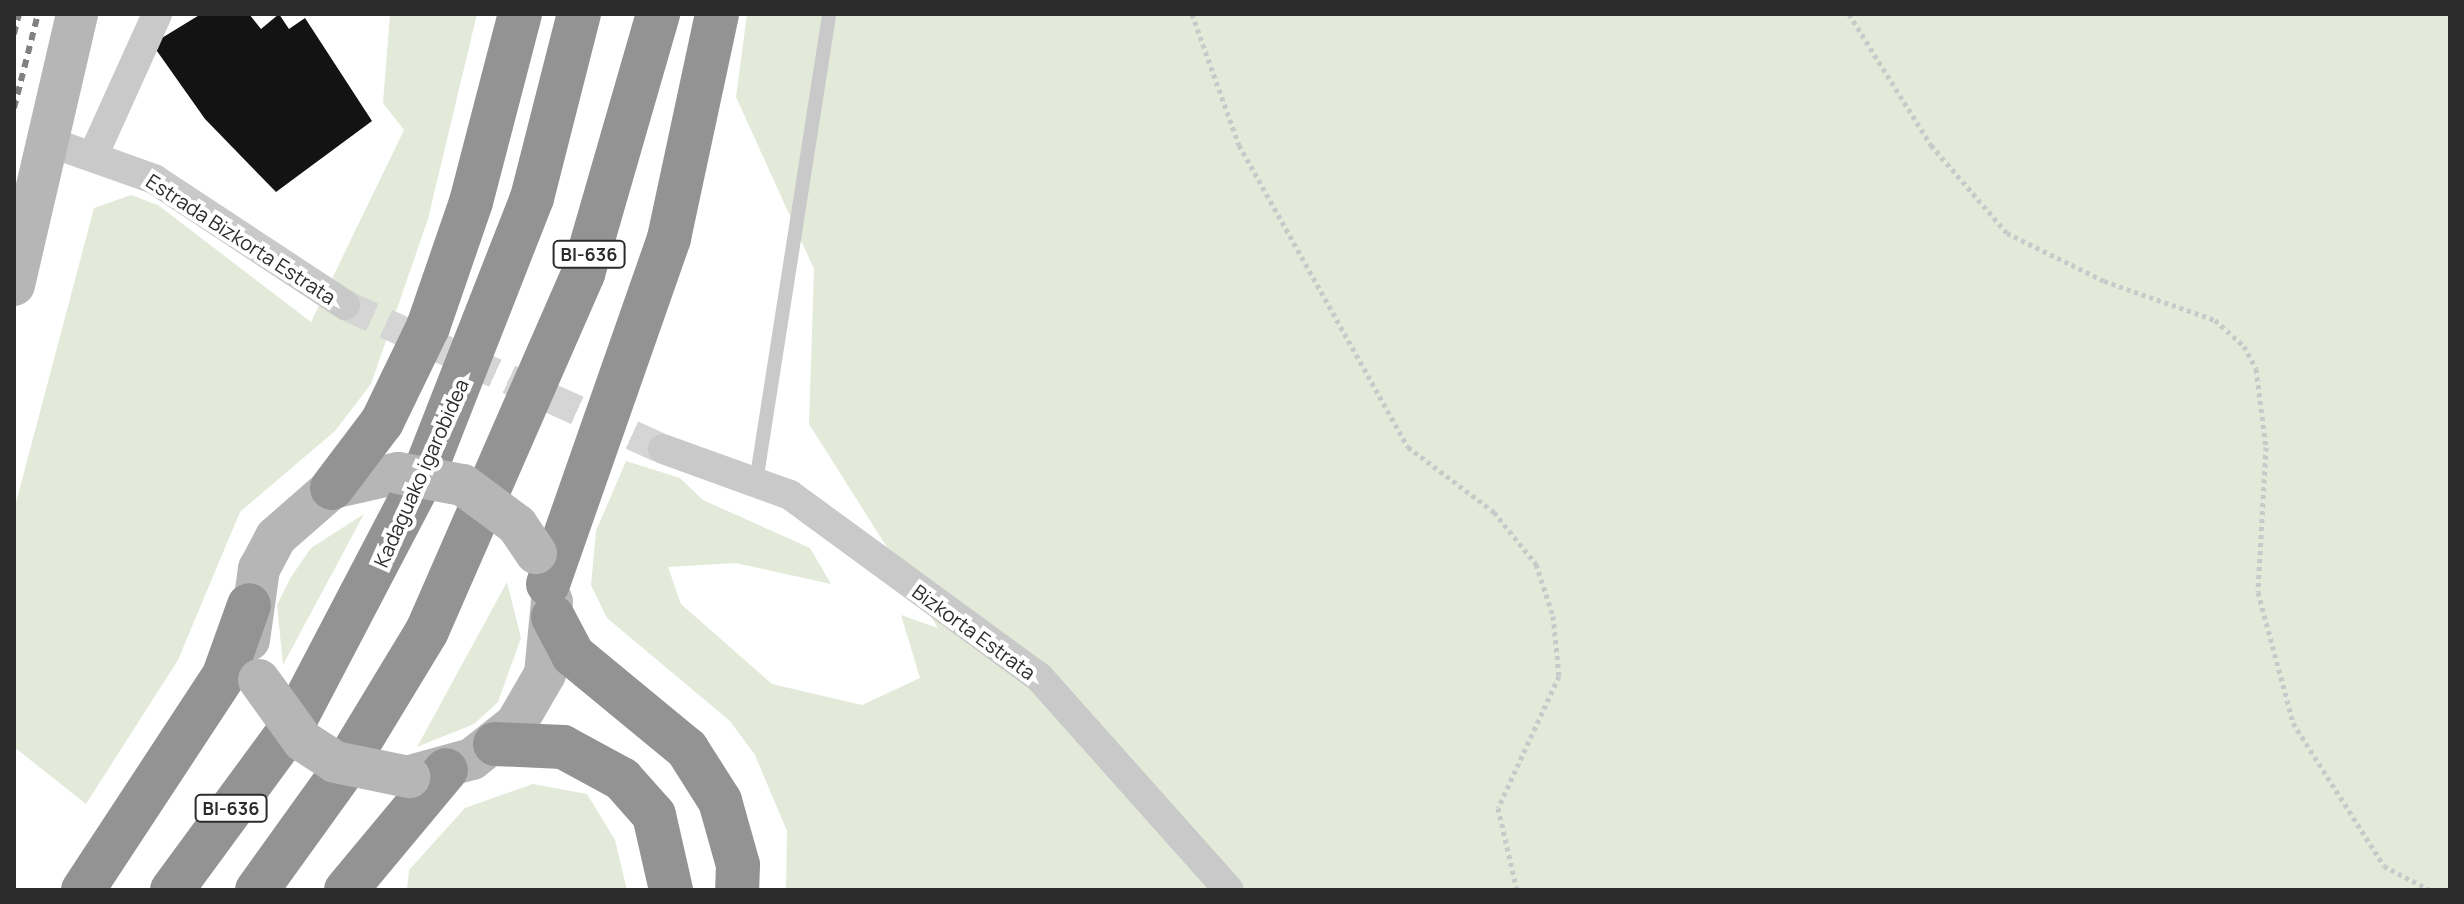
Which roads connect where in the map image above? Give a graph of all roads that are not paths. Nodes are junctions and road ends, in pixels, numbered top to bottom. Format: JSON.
{"nodes":[{"id":1,"x":77,"y":14,"type":"edge"},
{"id":2,"x":157,"y":14,"type":"edge"},
{"id":3,"x":520,"y":14,"type":"edge"},
{"id":4,"x":579,"y":14,"type":"edge"},
{"id":5,"x":658,"y":14,"type":"edge"},
{"id":6,"x":717,"y":14,"type":"edge"},
{"id":7,"x":829,"y":14,"type":"edge"},
{"id":8,"x":51,"y":122,"type":"junction"},
{"id":9,"x":93,"y":156,"type":"junction"},
{"id":10,"x":14,"y":285,"type":"edge"},
{"id":11,"x":345,"y":305,"type":"tunnel mouth"},
{"id":12,"x":663,"y":449,"type":"tunnel mouth"},
{"id":13,"x":756,"y":482,"type":"junction"},
{"id":14,"x":332,"y":488,"type":"junction"},
{"id":15,"x":546,"y":585,"type":"junction"},
{"id":16,"x":249,"y":605,"type":"junction"},
{"id":17,"x":495,"y":744,"type":"junction"},
{"id":18,"x":427,"y":773,"type":"junction"},
{"id":19,"x":130,"y":814,"type":"junction"},
{"id":20,"x":51,"y":890,"type":"edge"},
{"id":21,"x":83,"y":890,"type":"edge"},
{"id":22,"x":172,"y":890,"type":"edge"},
{"id":23,"x":257,"y":890,"type":"edge"},
{"id":24,"x":346,"y":890,"type":"edge"},
{"id":25,"x":671,"y":890,"type":"edge"},
{"id":26,"x":737,"y":890,"type":"edge"},
{"id":27,"x":1229,"y":890,"type":"edge"}],
"edges":[{"from":1,"to":8,"type":"street"},
{"from":2,"to":9,"type":"street"},
{"from":3,"to":14,"type":"highway"},
{"from":4,"to":22,"type":"highway","name":"Kadaguako igarobidea","number":"BI-636"},
{"from":5,"to":23,"type":"highway","number":"BI-636"},
{"from":6,"to":15,"type":"highway"},
{"from":7,"to":13,"type":"lane"},
{"from":8,"to":9,"type":"street","name":"Estrada Bizkorta Estrata"},
{"from":8,"to":10,"type":"street"},
{"from":9,"to":11,"type":"street","name":"Estrada Bizkorta Estrata"},
{"from":12,"to":13,"type":"street","name":"Bizkorta Estrata"},
{"from":13,"to":27,"type":"street","name":"Bizkorta Estrata"},
{"from":14,"to":15,"type":"street","bridge":true},
{"from":14,"to":16,"type":"street"},
{"from":15,"to":17,"type":"street"},
{"from":15,"to":26,"type":"highway"},
{"from":16,"to":18,"type":"street","bridge":true},
{"from":16,"to":19,"type":"highway"},
{"from":17,"to":18,"type":"street"},
{"from":17,"to":25,"type":"highway"},
{"from":18,"to":24,"type":"highway"},
{"from":19,"to":20,"type":"highway"},
{"from":19,"to":21,"type":"highway"}]}
